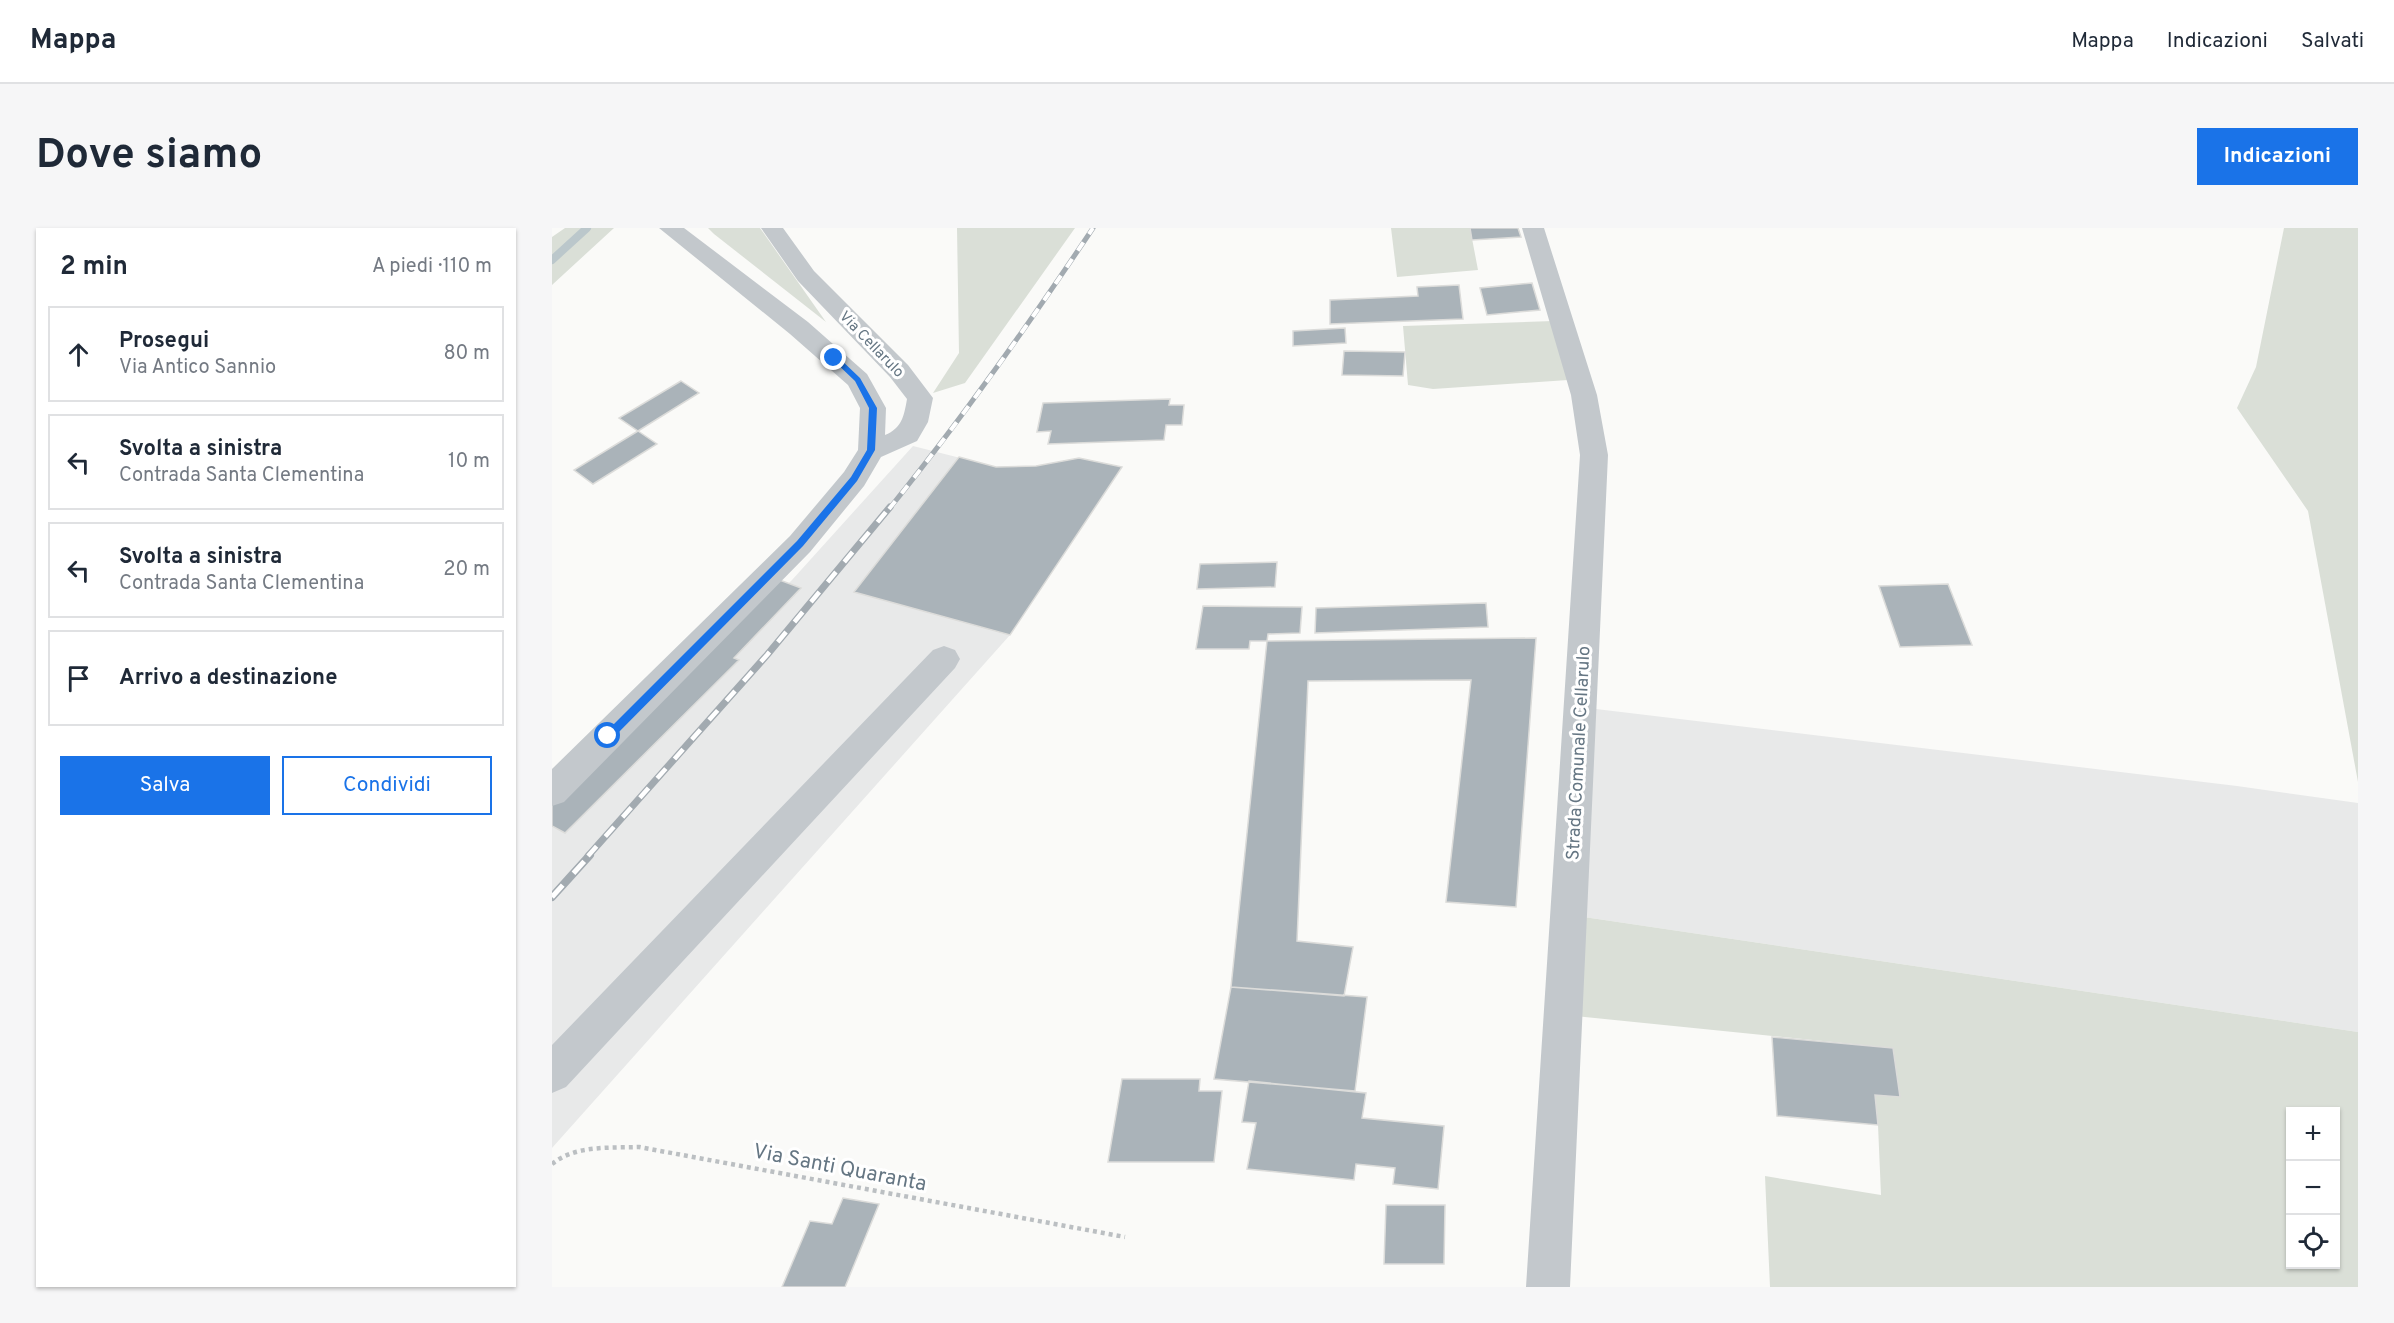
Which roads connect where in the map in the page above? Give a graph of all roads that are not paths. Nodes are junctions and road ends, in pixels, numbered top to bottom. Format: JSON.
{"nodes":[{"id":1,"x":670,"y":228,"type":"edge"},
{"id":2,"x":772,"y":228,"type":"edge"},
{"id":3,"x":1533,"y":228,"type":"edge"},
{"id":4,"x":871,"y":450,"type":"junction"},
{"id":5,"x":944,"y":659,"type":"dead end"},
{"id":6,"x":552,"y":790,"type":"edge"},
{"id":7,"x":552,"y":1073,"type":"edge"},
{"id":8,"x":1548,"y":1287,"type":"edge"}],
"edges":[{"from":1,"to":4,"type":"street"},
{"from":2,"to":4,"type":"street","name":"Via Cellarulo"},
{"from":3,"to":8,"type":"street","name":"Strada Comunale Cellarulo"},
{"from":4,"to":6,"type":"street"},
{"from":5,"to":7,"type":"street"}]}
